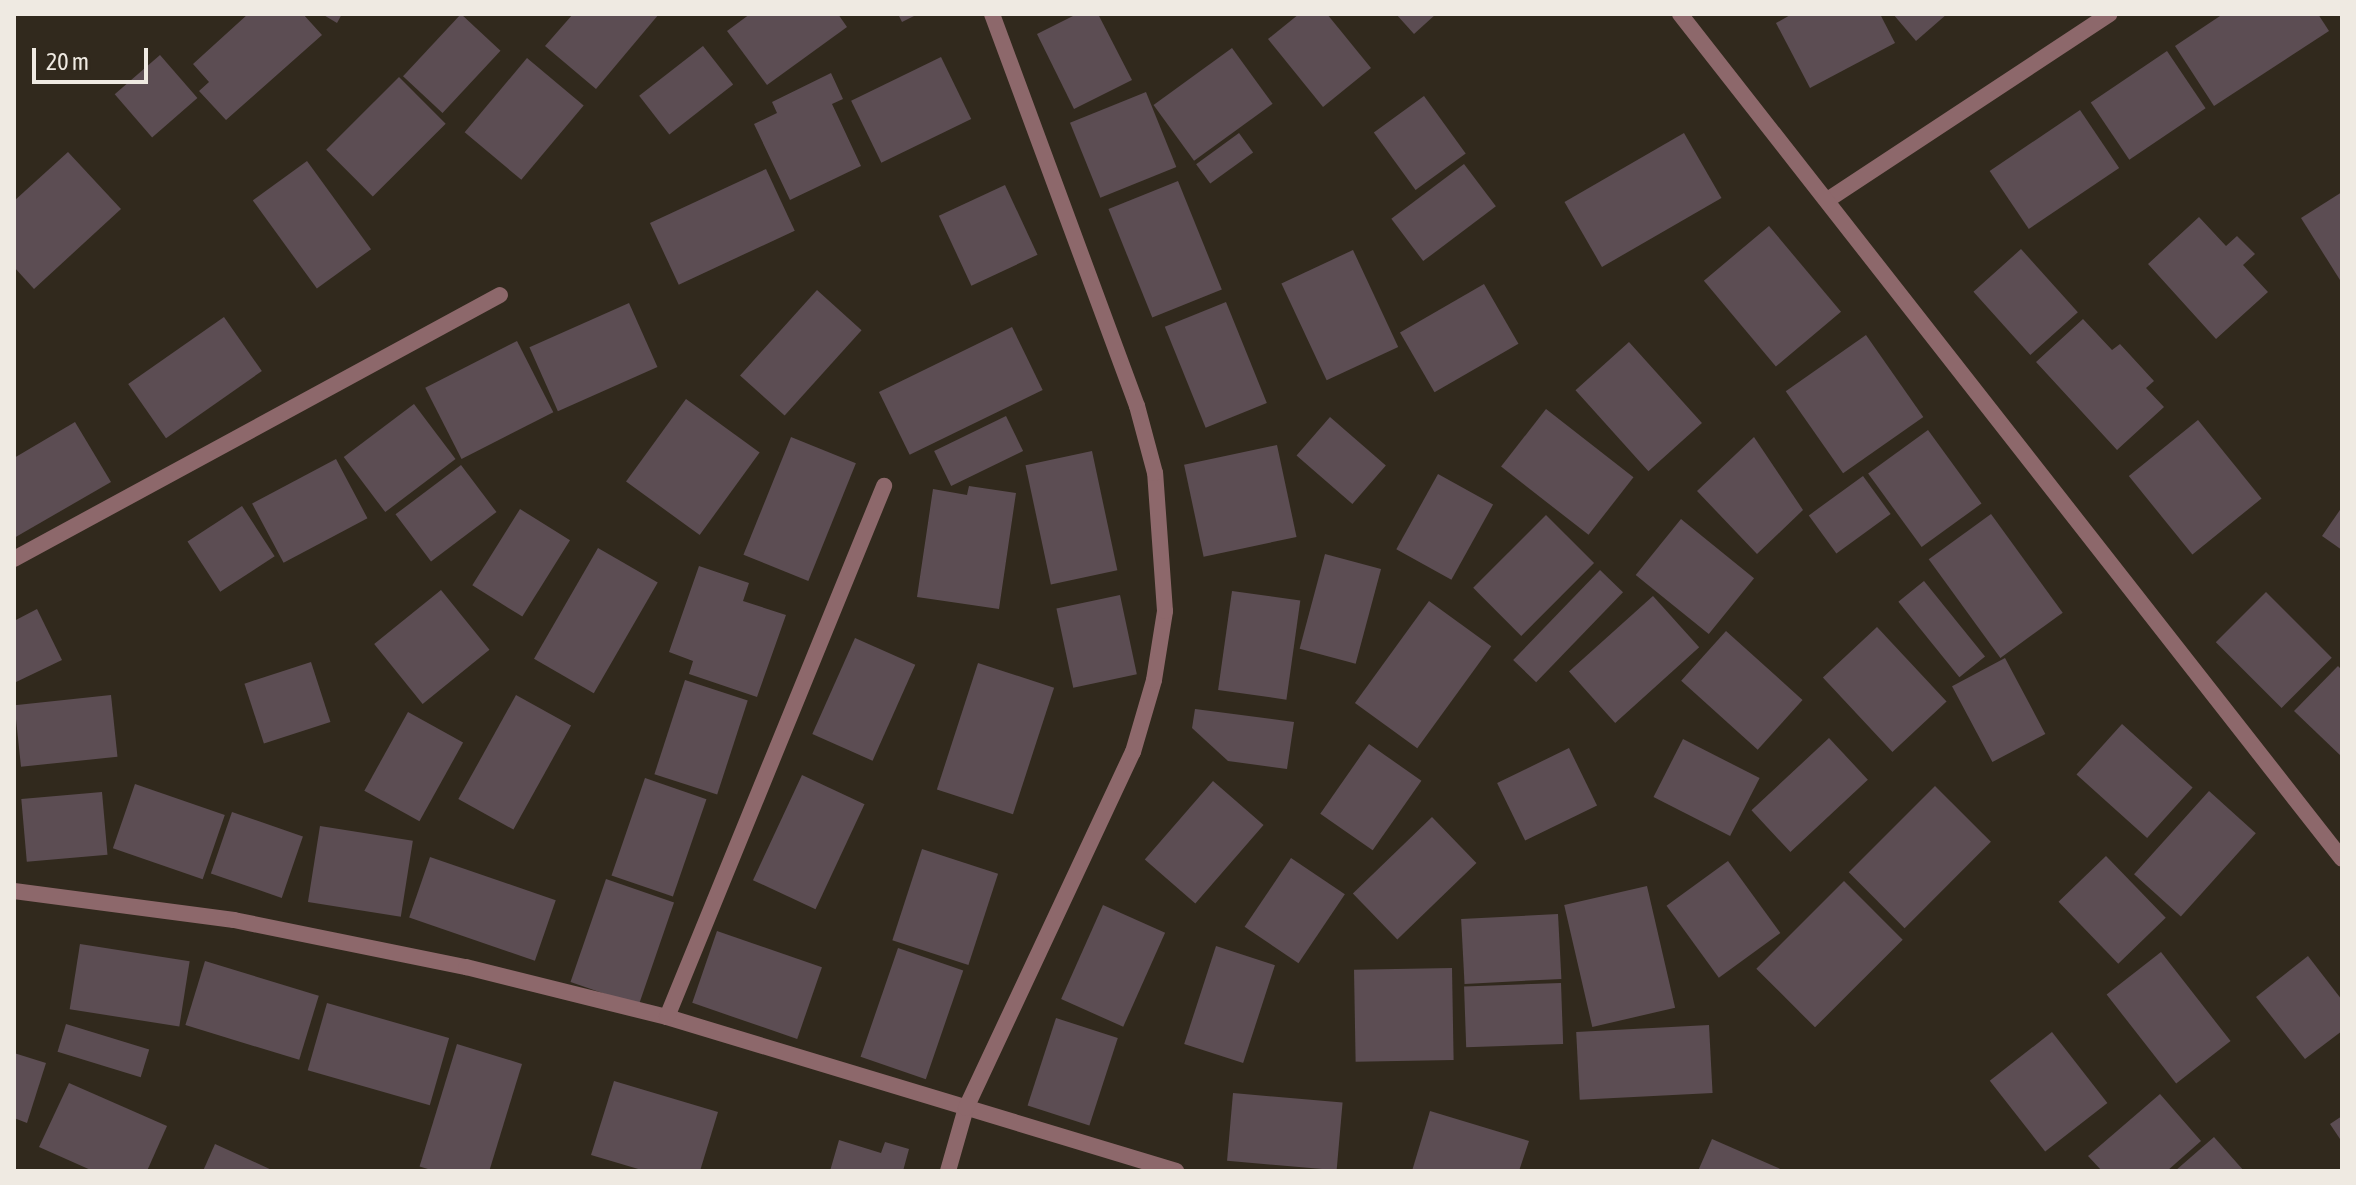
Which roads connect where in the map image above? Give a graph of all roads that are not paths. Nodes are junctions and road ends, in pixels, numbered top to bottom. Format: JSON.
{"nodes":[{"id":1,"x":992,"y":14,"type":"edge"},
{"id":2,"x":1680,"y":14,"type":"edge"},
{"id":3,"x":2110,"y":14,"type":"edge"},
{"id":4,"x":1829,"y":199,"type":"junction"},
{"id":5,"x":500,"y":295,"type":"dead end"},
{"id":6,"x":884,"y":486,"type":"dead end"},
{"id":7,"x":14,"y":559,"type":"edge"},
{"id":8,"x":2342,"y":859,"type":"edge"},
{"id":9,"x":14,"y":891,"type":"edge"},
{"id":10,"x":667,"y":1017,"type":"junction"},
{"id":11,"x":966,"y":1108,"type":"junction"},
{"id":12,"x":948,"y":1171,"type":"edge"},
{"id":13,"x":1176,"y":1171,"type":"edge"}],
"edges":[{"from":1,"to":11,"type":"street"},
{"from":2,"to":4,"type":"street"},
{"from":3,"to":4,"type":"street"},
{"from":4,"to":8,"type":"street"},
{"from":5,"to":7,"type":"street"},
{"from":6,"to":10,"type":"street"},
{"from":9,"to":10,"type":"street"},
{"from":10,"to":11,"type":"street"},
{"from":11,"to":12,"type":"street"},
{"from":11,"to":13,"type":"street"}]}
